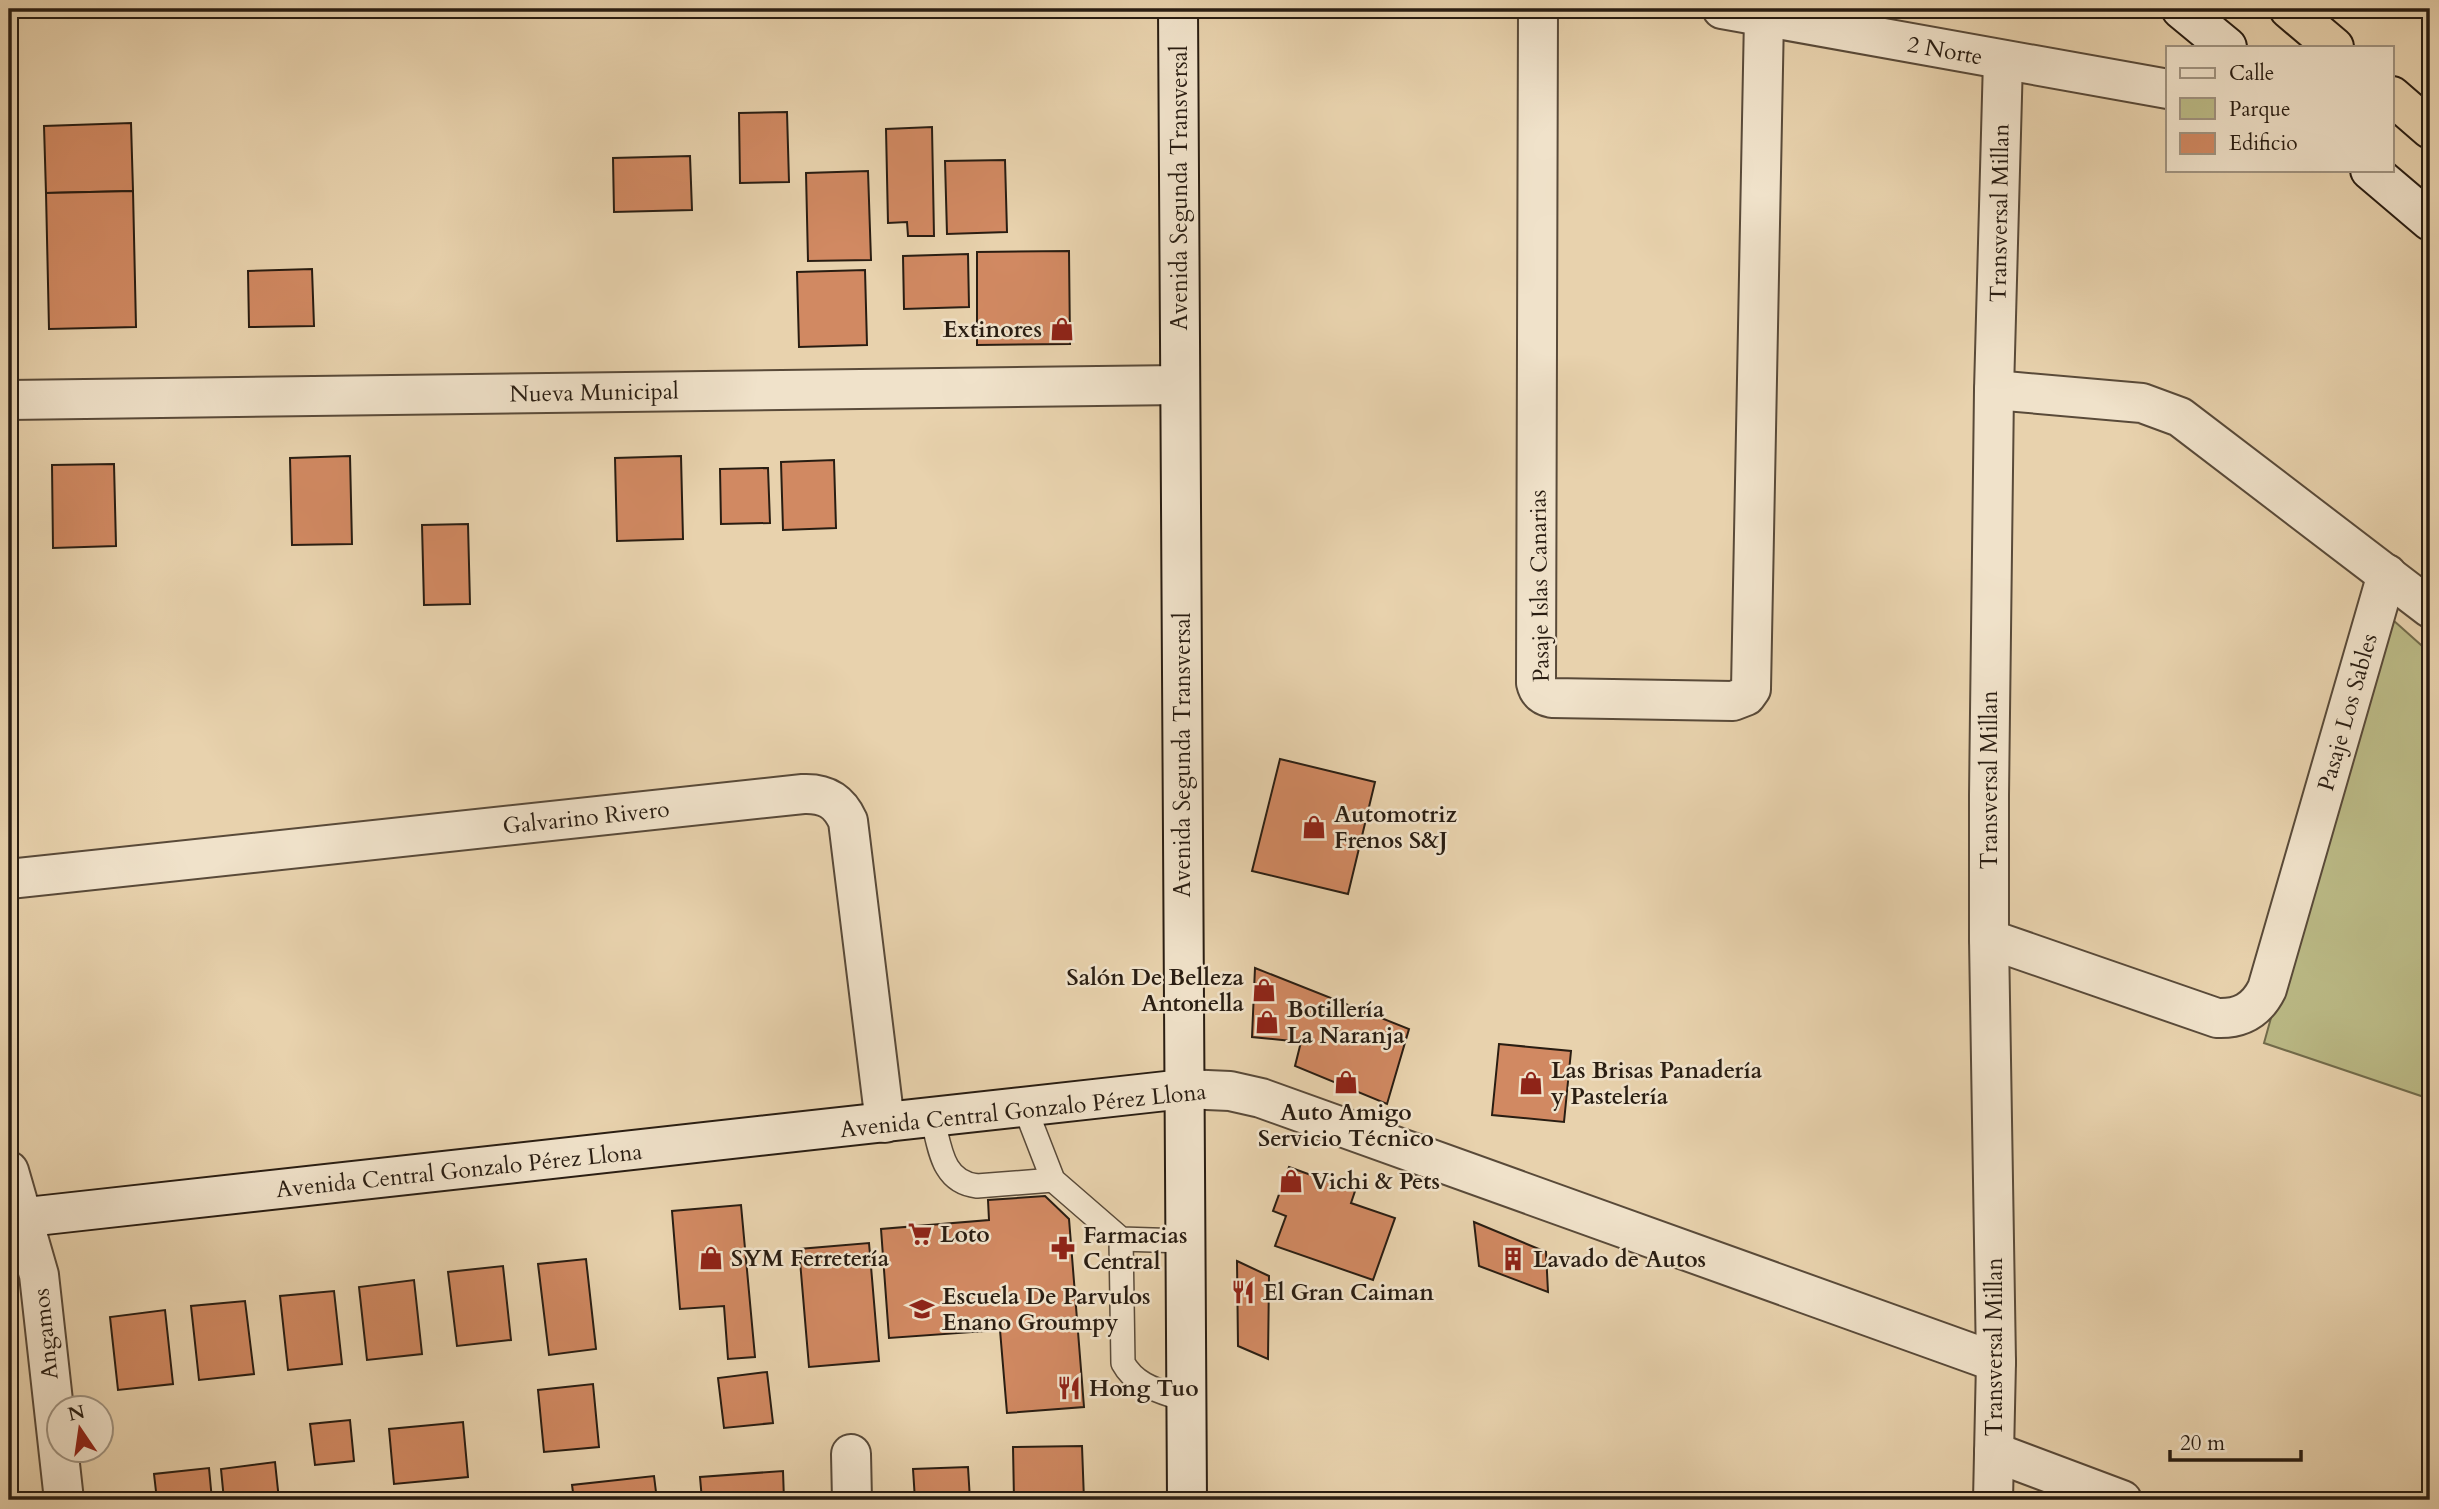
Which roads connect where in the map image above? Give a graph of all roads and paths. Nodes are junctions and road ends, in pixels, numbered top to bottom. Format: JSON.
{"nodes":[{"id":1,"x":1178,"y":9,"type":"edge"},
{"id":2,"x":1538,"y":9,"type":"edge"},
{"id":3,"x":1722,"y":9,"type":"edge"},
{"id":4,"x":2181,"y":9,"type":"edge"},
{"id":5,"x":2289,"y":9,"type":"edge"},
{"id":6,"x":1764,"y":17,"type":"junction"},
{"id":7,"x":2226,"y":46,"type":"edge"},
{"id":8,"x":2333,"y":46,"type":"edge"},
{"id":9,"x":2003,"y":60,"type":"junction"},
{"id":10,"x":2166,"y":89,"type":"edge"},
{"id":11,"x":2394,"y":98,"type":"edge"},
{"id":12,"x":2430,"y":129,"type":"edge"},
{"id":13,"x":2372,"y":172,"type":"edge"},
{"id":14,"x":2430,"y":221,"type":"edge"},
{"id":15,"x":1180,"y":385,"type":"junction"},
{"id":16,"x":1994,"y":390,"type":"junction"},
{"id":17,"x":9,"y":400,"type":"edge"},
{"id":18,"x":2387,"y":574,"type":"junction"},
{"id":19,"x":2430,"y":608,"type":"edge"},
{"id":20,"x":9,"y":879,"type":"edge"},
{"id":21,"x":1989,"y":939,"type":"junction"},
{"id":22,"x":1184,"y":1089,"type":"junction"},
{"id":23,"x":1025,"y":1108,"type":"junction"},
{"id":24,"x":932,"y":1117,"type":"junction"},
{"id":25,"x":885,"y":1123,"type":"junction"},
{"id":26,"x":9,"y":1171,"type":"edge"},
{"id":27,"x":1054,"y":1180,"type":"junction"},
{"id":28,"x":15,"y":1218,"type":"edge"},
{"id":29,"x":1121,"y":1239,"type":"junction"},
{"id":30,"x":1184,"y":1241,"type":"junction"},
{"id":31,"x":1996,"y":1362,"type":"junction"},
{"id":32,"x":1185,"y":1400,"type":"junction"},
{"id":33,"x":1994,"y":1452,"type":"junction"},
{"id":34,"x":851,"y":1454,"type":"dead end"},
{"id":35,"x":64,"y":1500,"type":"edge"},
{"id":36,"x":852,"y":1500,"type":"edge"},
{"id":37,"x":1187,"y":1500,"type":"edge"},
{"id":38,"x":1993,"y":1500,"type":"edge"},
{"id":39,"x":2122,"y":1500,"type":"edge"}],
"edges":[{"from":1,"to":15,"type":"street","name":"Avenida Segunda Transversal"},
{"from":2,"to":6,"type":"street","name":"Pasaje Islas Canarias"},
{"from":3,"to":6,"type":"street","name":"2 Norte"},
{"from":4,"to":7,"type":"street"},
{"from":5,"to":8,"type":"highway"},
{"from":6,"to":9,"type":"street","name":"2 Norte"},
{"from":9,"to":10,"type":"street","name":"2 Norte"},
{"from":9,"to":16,"type":"street","name":"Transversal Millan"},
{"from":11,"to":12,"type":"highway"},
{"from":13,"to":14,"type":"street"},
{"from":15,"to":17,"type":"street","name":"Nueva Municipal"},
{"from":15,"to":22,"type":"street","name":"Avenida Segunda Transversal"},
{"from":16,"to":18,"type":"street"},
{"from":16,"to":21,"type":"street","name":"Transversal Millan"},
{"from":18,"to":19,"type":"street"},
{"from":18,"to":21,"type":"street","name":"Pasaje Los Sables"},
{"from":20,"to":25,"type":"street","name":"Galvarino Rivero"},
{"from":21,"to":31,"type":"street","name":"Transversal Millan"},
{"from":22,"to":23,"type":"street","name":"Avenida Central Gonzalo Pérez Llona"},
{"from":22,"to":30,"type":"street","name":"Avenida Segunda Transversal"},
{"from":22,"to":31,"type":"street","name":"Avenida Central Gonzalo Pérez Llona"},
{"from":23,"to":24,"type":"street","name":"Avenida Central Gonzalo Pérez Llona"},
{"from":23,"to":27,"type":"lane"},
{"from":24,"to":25,"type":"street","name":"Avenida Central Gonzalo Pérez Llona"},
{"from":24,"to":27,"type":"lane"},
{"from":25,"to":28,"type":"street","name":"Avenida Central Gonzalo Pérez Llona"},
{"from":26,"to":28,"type":"street","name":"Angamos"},
{"from":27,"to":29,"type":"lane"},
{"from":28,"to":35,"type":"street","name":"Angamos"},
{"from":29,"to":30,"type":"lane"},
{"from":29,"to":32,"type":"lane"},
{"from":30,"to":32,"type":"street","name":"Avenida Segunda Transversal"},
{"from":31,"to":33,"type":"street","name":"Transversal Millan"},
{"from":32,"to":37,"type":"street","name":"Avenida Segunda Transversal"},
{"from":33,"to":38,"type":"street","name":"Transversal Millan"},
{"from":33,"to":39,"type":"street"},
{"from":34,"to":36,"type":"street"}]}
